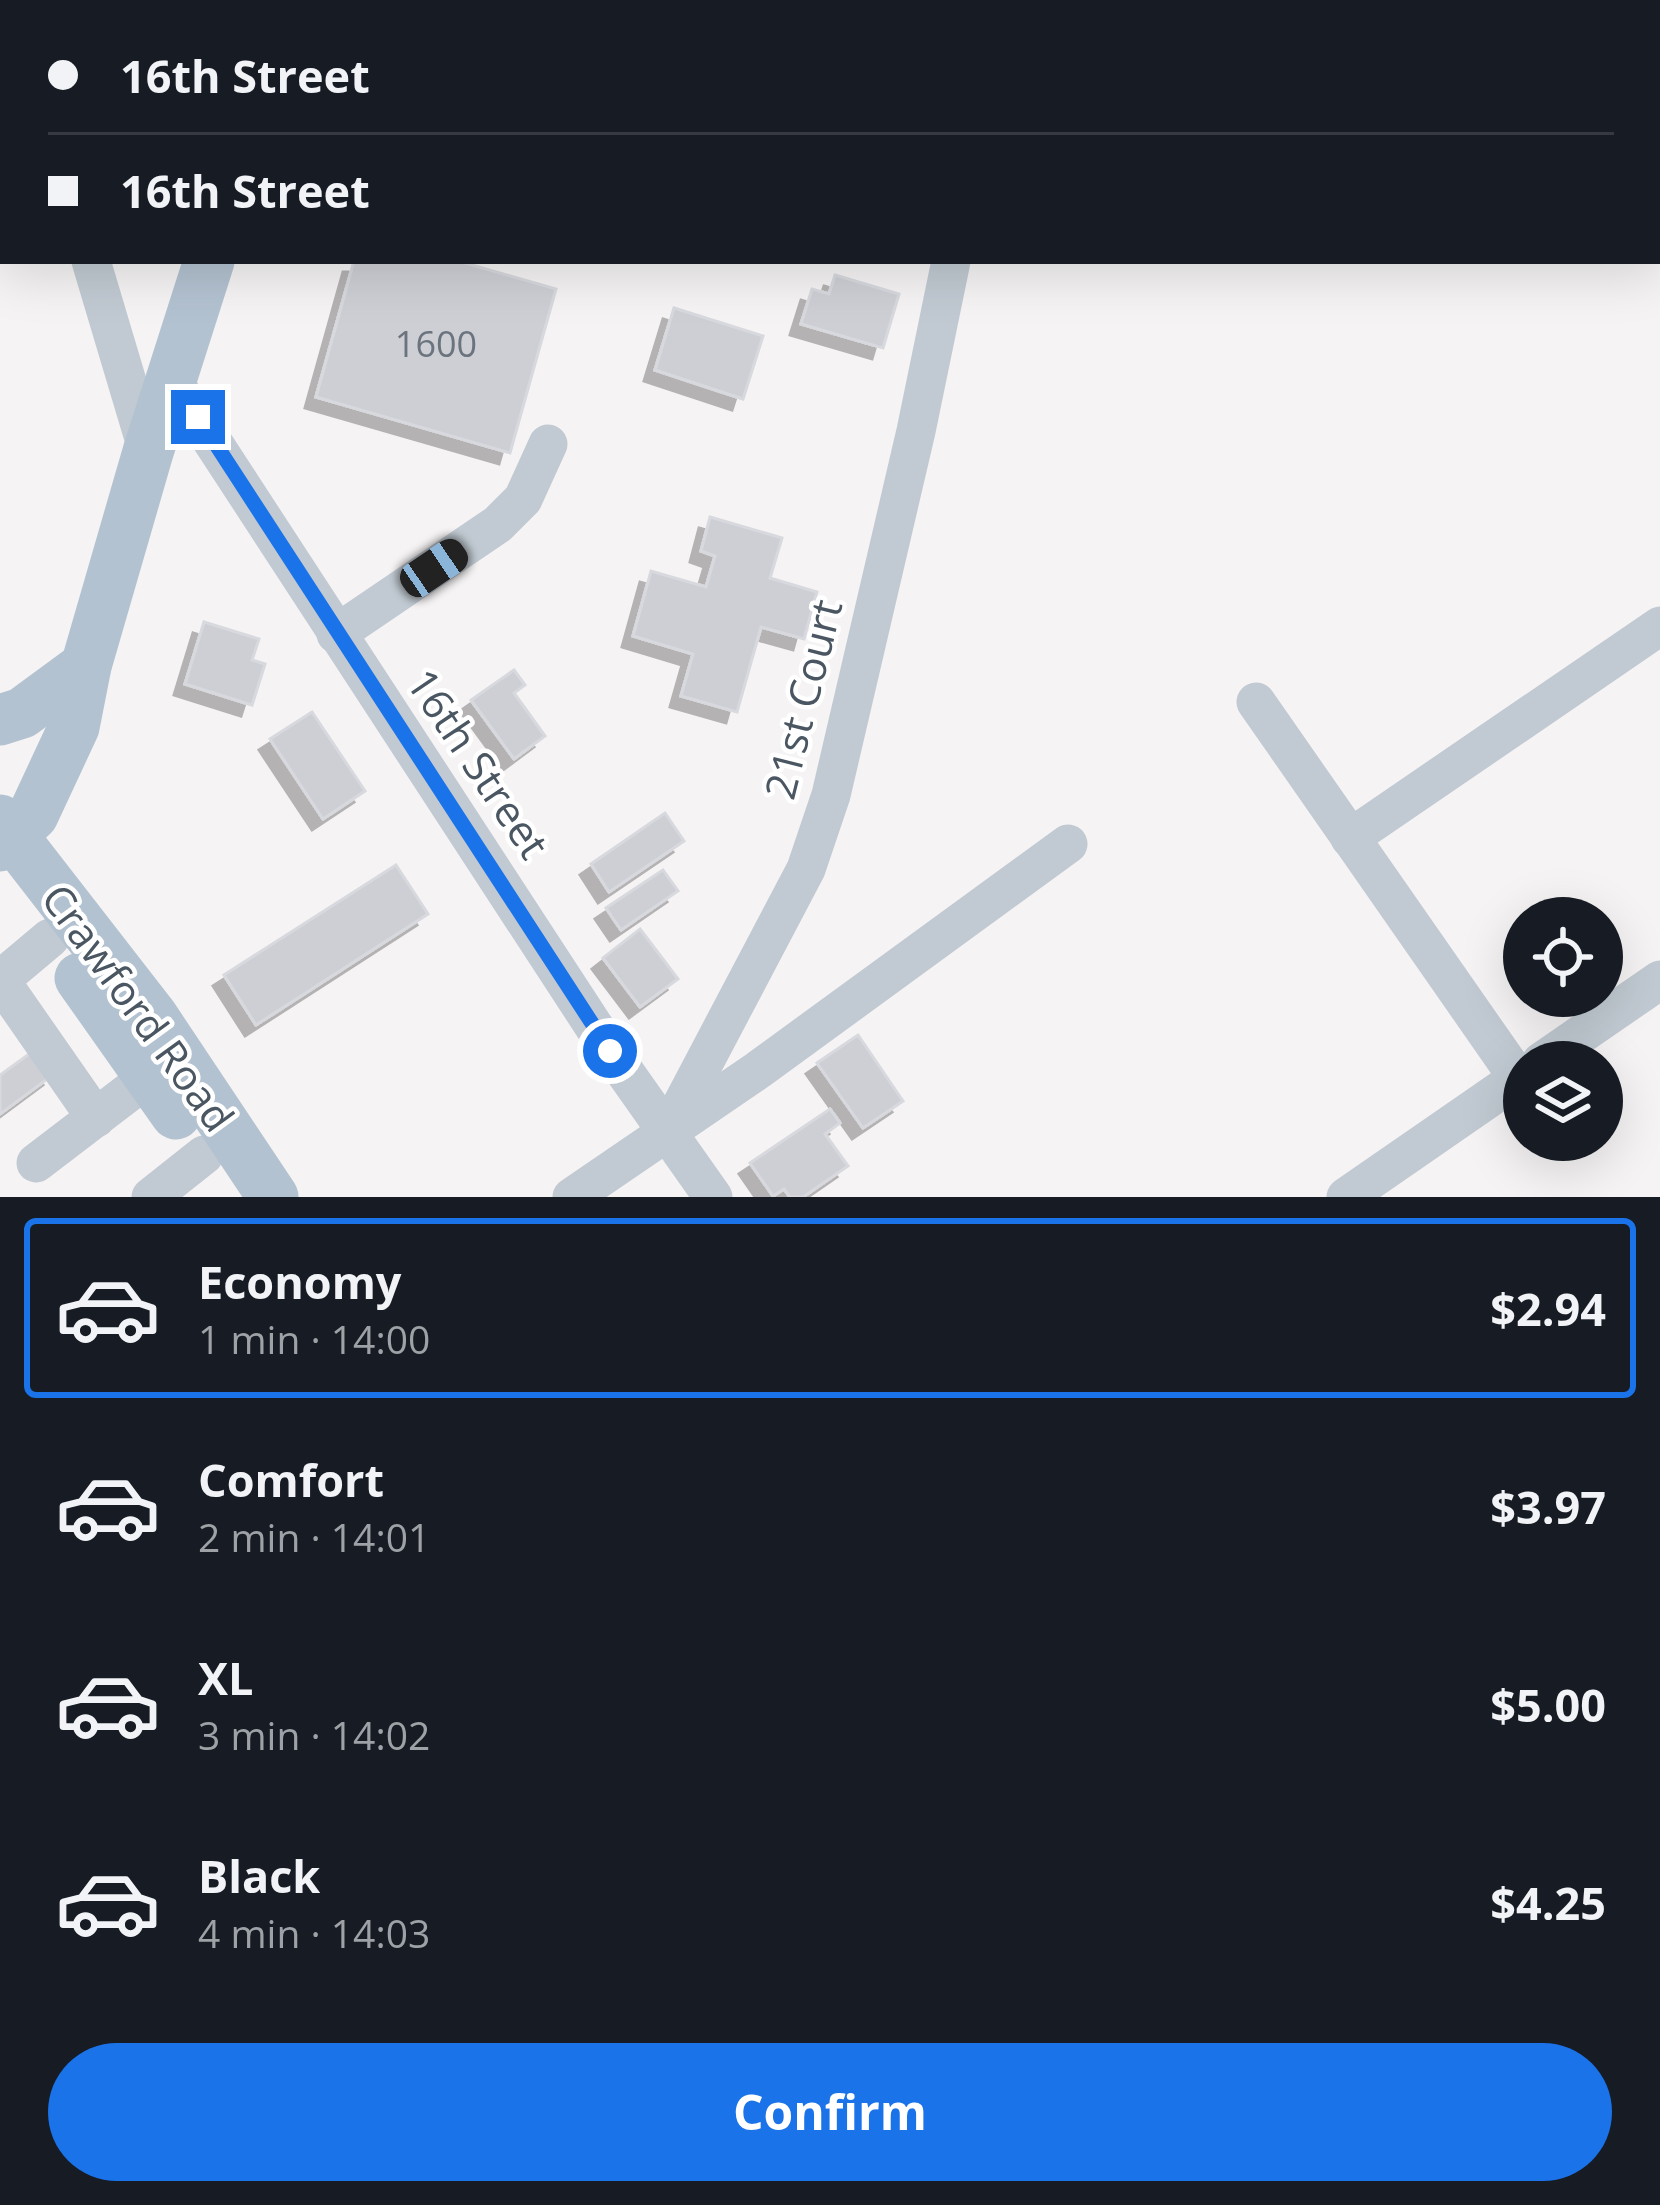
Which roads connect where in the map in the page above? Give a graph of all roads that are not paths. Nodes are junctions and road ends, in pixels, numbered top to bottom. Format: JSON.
{"nodes":[{"id":1,"x":92,"y":264,"type":"edge"},
{"id":2,"x":207,"y":264,"type":"edge"},
{"id":3,"x":950,"y":264,"type":"edge"},
{"id":4,"x":171,"y":378,"type":"junction"},
{"id":5,"x":548,"y":444,"type":"dead end"},
{"id":6,"x":148,"y":452,"type":"junction"},
{"id":7,"x":1660,"y":626,"type":"edge"},
{"id":8,"x":336,"y":634,"type":"junction"},
{"id":9,"x":86,"y":666,"type":"junction"},
{"id":10,"x":1256,"y":702,"type":"dead end"},
{"id":11,"x":0,"y":720,"type":"edge"},
{"id":12,"x":62,"y":755,"type":"junction"},
{"id":13,"x":3,"y":838,"type":"edge"},
{"id":14,"x":1350,"y":838,"type":"junction"},
{"id":15,"x":1068,"y":844,"type":"dead end"},
{"id":16,"x":62,"y":924,"type":"junction"},
{"id":17,"x":1660,"y":980,"type":"edge"},
{"id":18,"x":1505,"y":1041,"type":"edge"},
{"id":19,"x":1572,"y":1041,"type":"edge"},
{"id":20,"x":150,"y":1076,"type":"junction"},
{"id":21,"x":1503,"y":1088,"type":"edge"},
{"id":22,"x":96,"y":1118,"type":"junction"},
{"id":23,"x":667,"y":1132,"type":"junction"},
{"id":24,"x":204,"y":1155,"type":"junction"},
{"id":25,"x":36,"y":1163,"type":"dead end"},
{"id":26,"x":151,"y":1197,"type":"edge"},
{"id":27,"x":232,"y":1197,"type":"edge"},
{"id":28,"x":273,"y":1197,"type":"edge"},
{"id":29,"x":572,"y":1197,"type":"edge"},
{"id":30,"x":713,"y":1197,"type":"edge"},
{"id":31,"x":1346,"y":1197,"type":"edge"}],
"edges":[{"from":1,"to":6,"type":"street"},
{"from":2,"to":4,"type":"main road"},
{"from":3,"to":23,"type":"street","name":"21st Court"},
{"from":4,"to":6,"type":"main road"},
{"from":4,"to":8,"type":"street","name":"16th Street"},
{"from":5,"to":8,"type":"street"},
{"from":6,"to":9,"type":"main road"},
{"from":7,"to":14,"type":"street"},
{"from":8,"to":23,"type":"street","name":"16th Street"},
{"from":9,"to":11,"type":"main road"},
{"from":9,"to":12,"type":"main road"},
{"from":9,"to":13,"type":"main road"},
{"from":10,"to":14,"type":"street"},
{"from":12,"to":13,"type":"main road"},
{"from":12,"to":16,"type":"main road"},
{"from":13,"to":16,"type":"main road","name":"Crawford Road"},
{"from":14,"to":18,"type":"street"},
{"from":15,"to":23,"type":"street"},
{"from":16,"to":20,"type":"main road","name":"Crawford Road"},
{"from":16,"to":22,"type":"street"},
{"from":16,"to":28,"type":"main road","name":"Crawford Road"},
{"from":17,"to":19,"type":"street"},
{"from":20,"to":22,"type":"street"},
{"from":20,"to":24,"type":"main road","name":"Crawford Road"},
{"from":21,"to":31,"type":"street"},
{"from":22,"to":25,"type":"street"},
{"from":23,"to":29,"type":"street"},
{"from":23,"to":30,"type":"street","name":"16th Street"},
{"from":24,"to":26,"type":"street"},
{"from":24,"to":27,"type":"main road","name":"Crawford Road"}]}
